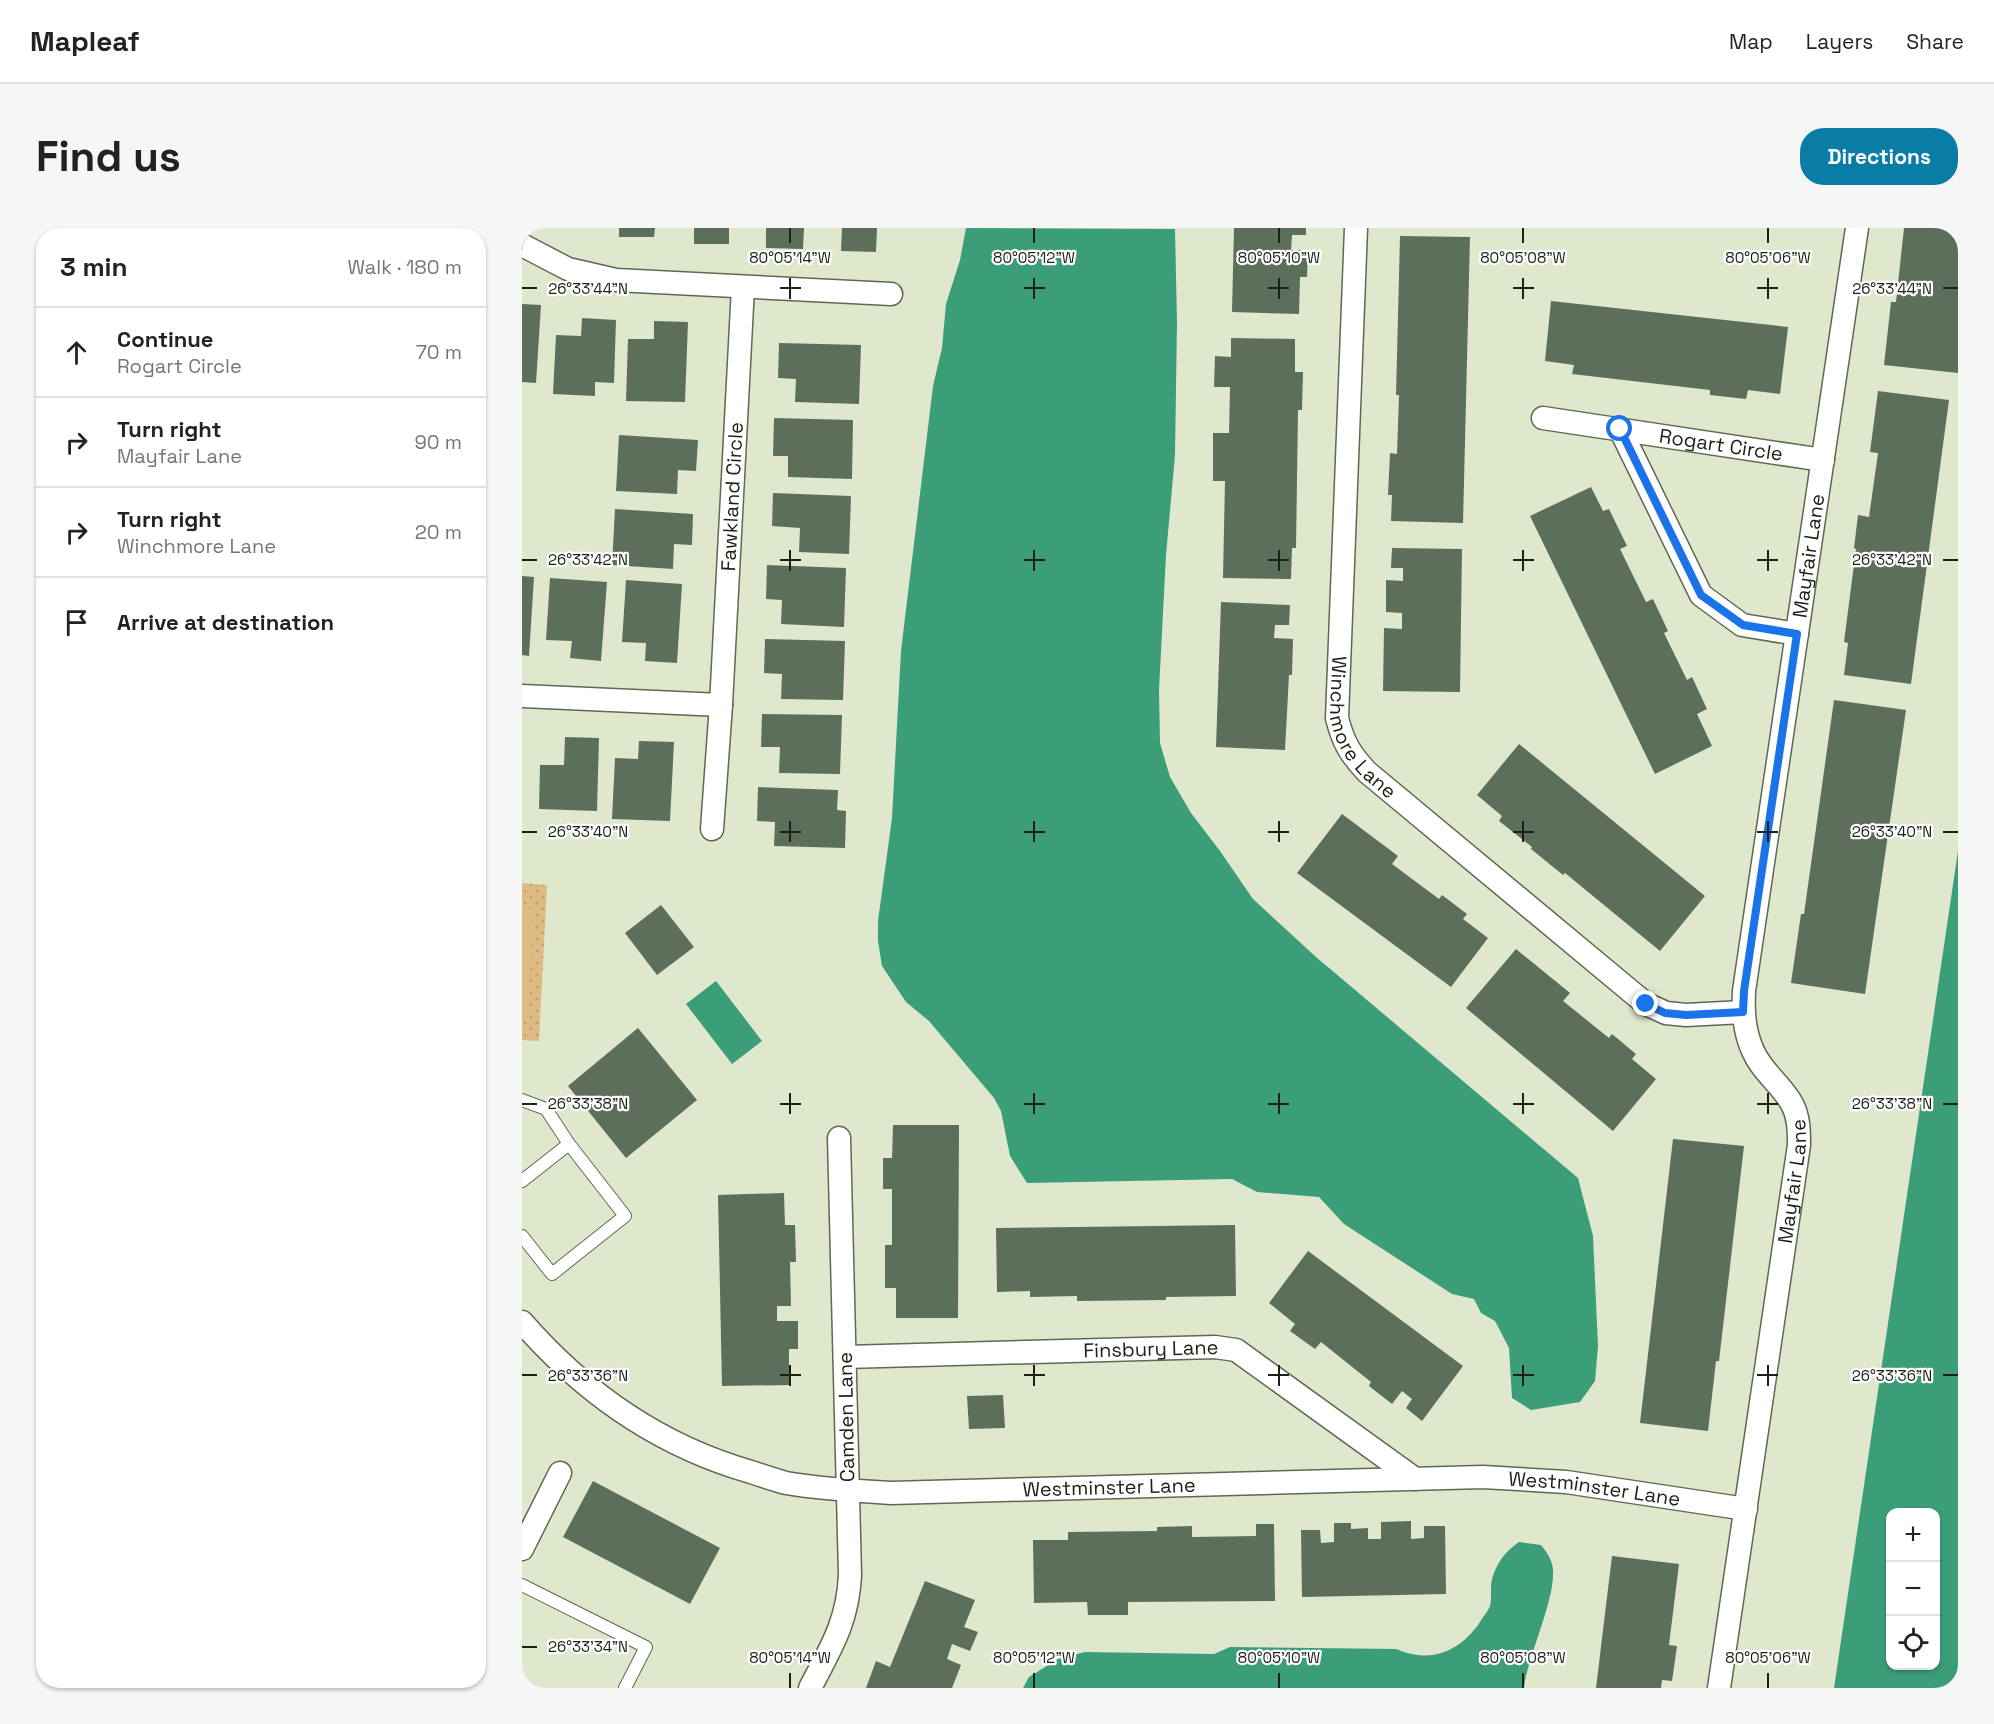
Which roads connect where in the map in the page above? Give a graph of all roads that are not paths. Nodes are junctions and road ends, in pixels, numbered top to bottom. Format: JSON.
{"nodes":[{"id":1,"x":1356,"y":228,"type":"edge"},
{"id":2,"x":1857,"y":228,"type":"edge"},
{"id":3,"x":522,"y":246,"type":"edge"},
{"id":4,"x":743,"y":287,"type":"junction"},
{"id":5,"x":891,"y":294,"type":"dead end"},
{"id":6,"x":1543,"y":418,"type":"dead end"},
{"id":7,"x":1620,"y":429,"type":"junction"},
{"id":8,"x":1823,"y":460,"type":"junction"},
{"id":9,"x":1797,"y":634,"type":"junction"},
{"id":10,"x":522,"y":696,"type":"edge"},
{"id":11,"x":721,"y":705,"type":"junction"},
{"id":12,"x":712,"y":829,"type":"dead end"},
{"id":13,"x":1743,"y":1012,"type":"junction"},
{"id":14,"x":522,"y":1100,"type":"edge"},
{"id":15,"x":839,"y":1138,"type":"dead end"},
{"id":16,"x":569,"y":1144,"type":"junction"},
{"id":17,"x":522,"y":1181,"type":"edge"},
{"id":18,"x":522,"y":1236,"type":"edge"},
{"id":19,"x":522,"y":1322,"type":"edge"},
{"id":20,"x":845,"y":1357,"type":"junction"},
{"id":21,"x":560,"y":1473,"type":"dead end"},
{"id":22,"x":1415,"y":1479,"type":"junction"},
{"id":23,"x":848,"y":1491,"type":"junction"},
{"id":24,"x":1746,"y":1509,"type":"junction"},
{"id":25,"x":522,"y":1549,"type":"edge"},
{"id":26,"x":522,"y":1585,"type":"edge"},
{"id":27,"x":625,"y":1688,"type":"edge"},
{"id":28,"x":810,"y":1688,"type":"edge"},
{"id":29,"x":1719,"y":1688,"type":"edge"}],
"edges":[{"from":1,"to":13,"type":"street","name":"Winchmore Lane"},
{"from":2,"to":8,"type":"street","name":"Mayfair Lane"},
{"from":3,"to":4,"type":"street"},
{"from":4,"to":5,"type":"street"},
{"from":4,"to":11,"type":"street","name":"Fawkland Circle"},
{"from":6,"to":7,"type":"street","name":"Rogart Circle"},
{"from":7,"to":8,"type":"street","name":"Rogart Circle"},
{"from":7,"to":9,"type":"street","name":"Rogart Circle"},
{"from":8,"to":9,"type":"street","name":"Mayfair Lane"},
{"from":9,"to":13,"type":"street","name":"Mayfair Lane"},
{"from":10,"to":11,"type":"street"},
{"from":11,"to":12,"type":"street","name":"Fawkland Circle"},
{"from":13,"to":24,"type":"street","name":"Mayfair Lane"},
{"from":14,"to":16,"type":"lane"},
{"from":15,"to":20,"type":"street","name":"Camden Lane"},
{"from":16,"to":17,"type":"lane"},
{"from":16,"to":18,"type":"lane"},
{"from":19,"to":23,"type":"street","name":"Westminster Lane"},
{"from":20,"to":22,"type":"street","name":"Finsbury Lane"},
{"from":20,"to":23,"type":"street","name":"Camden Lane"},
{"from":21,"to":25,"type":"street"},
{"from":22,"to":23,"type":"street","name":"Westminster Lane"},
{"from":22,"to":24,"type":"street","name":"Westminster Lane"},
{"from":23,"to":28,"type":"street","name":"Camden Lane"},
{"from":24,"to":29,"type":"street","name":"Mayfair Lane"},
{"from":26,"to":27,"type":"lane"}]}
